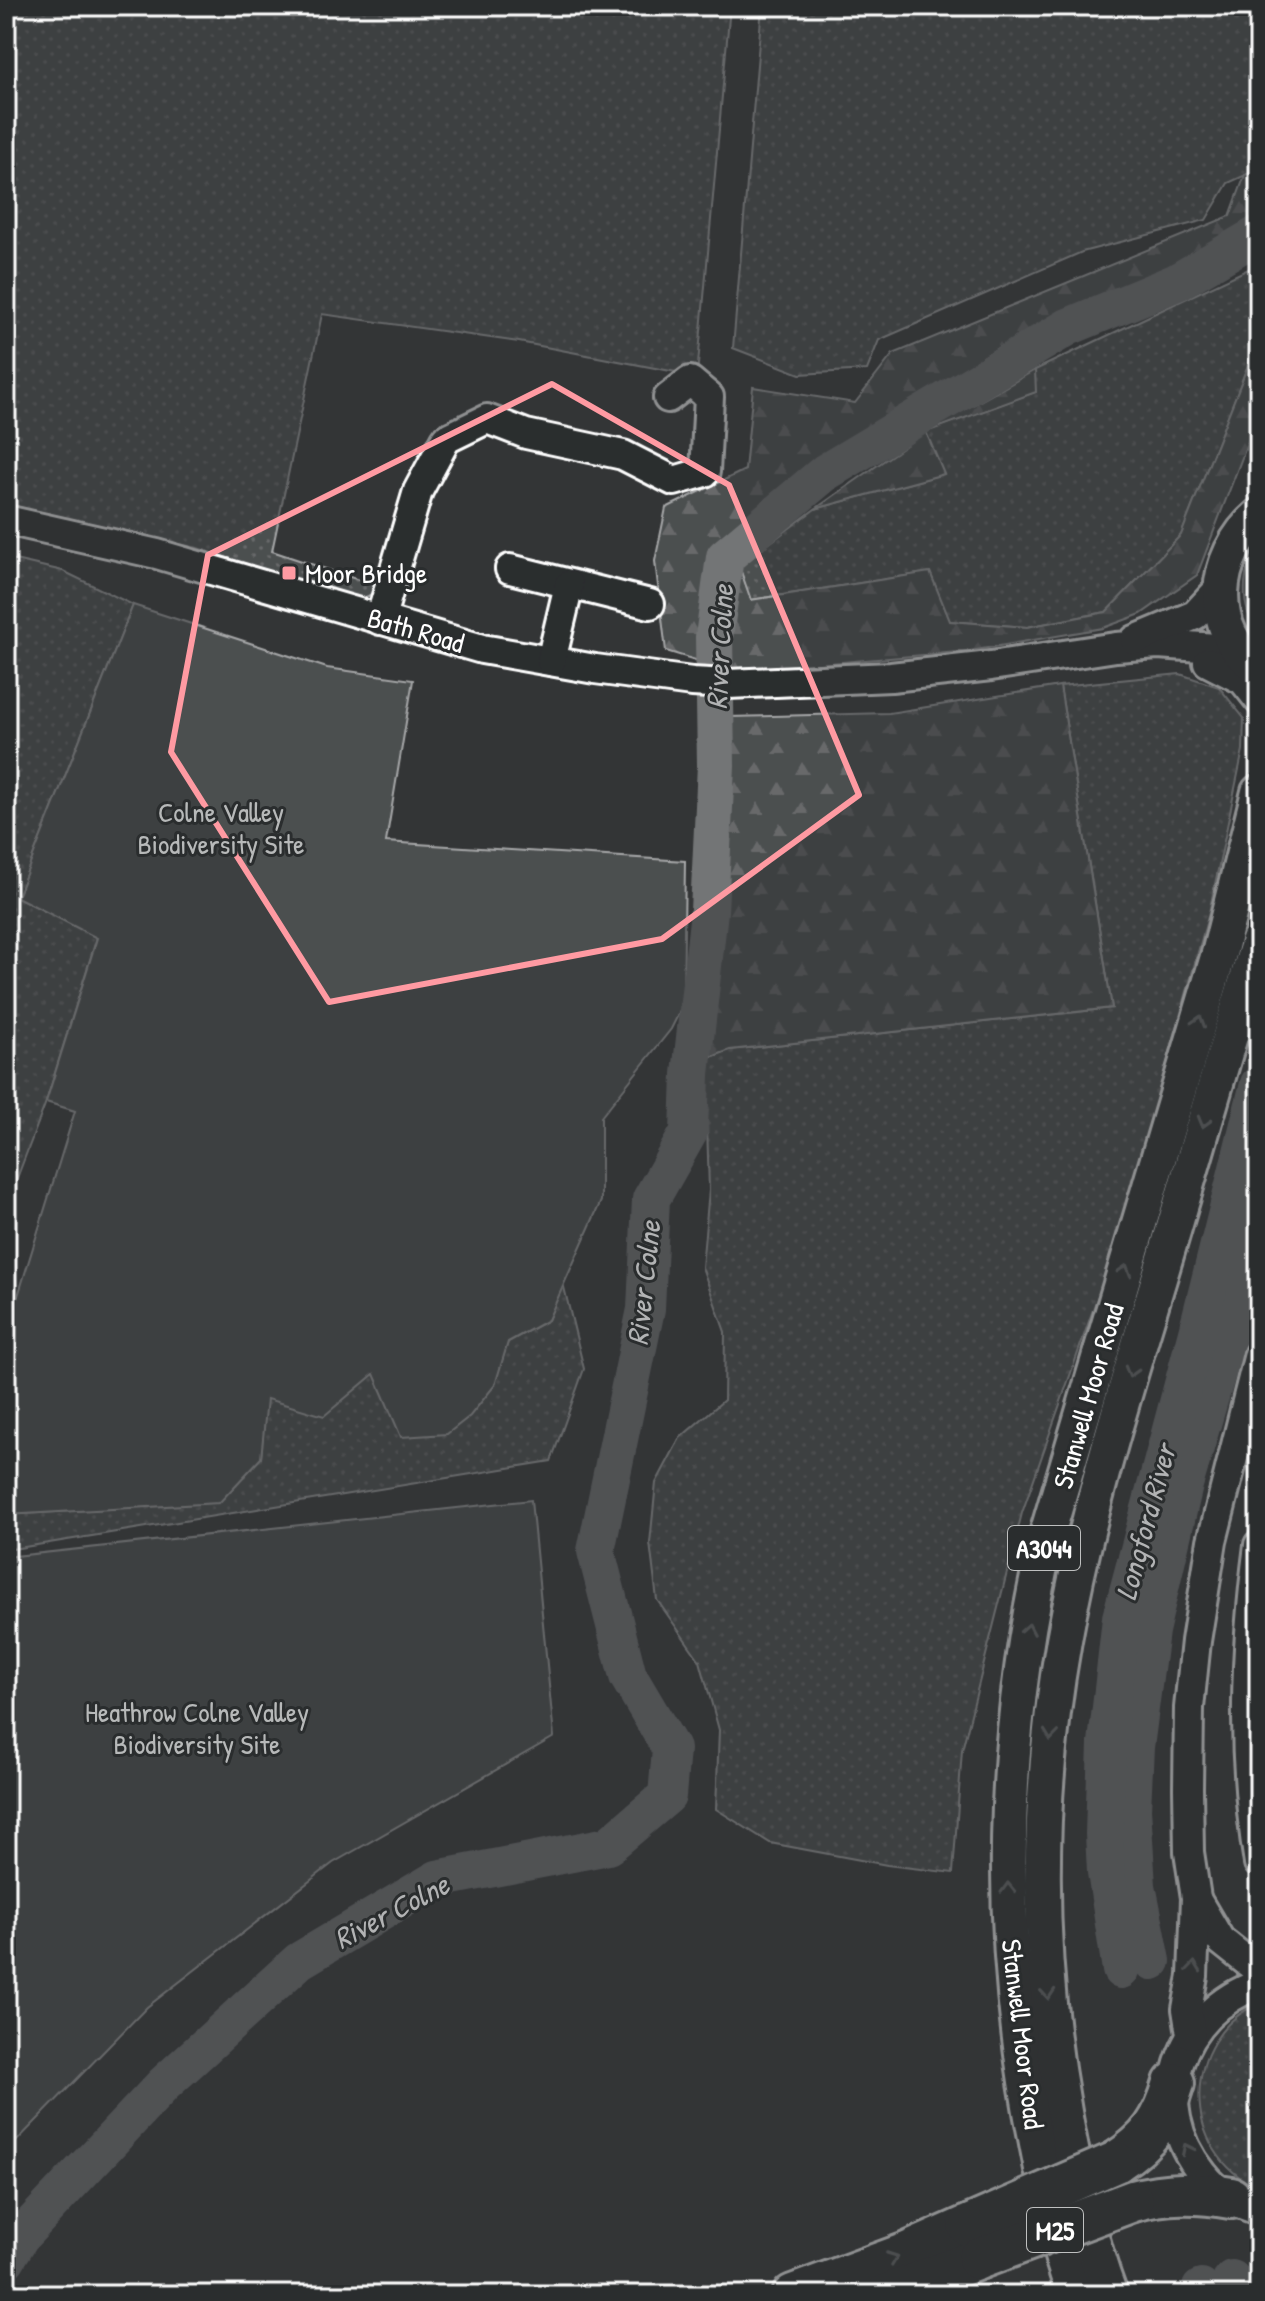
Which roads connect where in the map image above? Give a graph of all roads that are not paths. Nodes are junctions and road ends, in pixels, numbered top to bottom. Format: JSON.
{"nodes":[{"id":1,"x":668,"y":398,"type":"dead end"},
{"id":2,"x":1259,"y":493,"type":"edge"},
{"id":3,"x":6,"y":520,"type":"edge"},
{"id":4,"x":1254,"y":520,"type":"edge"},
{"id":5,"x":510,"y":569,"type":"dead end"},
{"id":6,"x":569,"y":585,"type":"junction"},
{"id":7,"x":1221,"y":587,"type":"junction"},
{"id":8,"x":650,"y":604,"type":"dead end"},
{"id":9,"x":380,"y":620,"type":"junction"},
{"id":10,"x":1158,"y":644,"type":"junction"},
{"id":11,"x":1116,"y":647,"type":"junction"},
{"id":12,"x":551,"y":661,"type":"junction"},
{"id":13,"x":1254,"y":665,"type":"edge"},
{"id":14,"x":1259,"y":700,"type":"edge"},
{"id":15,"x":1259,"y":792,"type":"edge"},
{"id":16,"x":1259,"y":941,"type":"edge"},
{"id":17,"x":1259,"y":1354,"type":"edge"},
{"id":18,"x":1259,"y":1545,"type":"edge"},
{"id":19,"x":1259,"y":1863,"type":"edge"},
{"id":20,"x":1196,"y":1898,"type":"junction"},
{"id":21,"x":1259,"y":1971,"type":"edge"},
{"id":22,"x":1259,"y":1984,"type":"edge"},
{"id":23,"x":1191,"y":2034,"type":"junction"},
{"id":24,"x":1174,"y":2083,"type":"junction"},
{"id":25,"x":1250,"y":2210,"type":"edge"},
{"id":26,"x":973,"y":2242,"type":"junction"},
{"id":27,"x":793,"y":2295,"type":"edge"},
{"id":28,"x":885,"y":2295,"type":"edge"},
{"id":29,"x":1075,"y":2295,"type":"edge"},
{"id":30,"x":1110,"y":2295,"type":"edge"}],
"edges":[{"from":1,"to":9,"type":"street"},
{"from":2,"to":4,"type":"main road"},
{"from":3,"to":9,"type":"street","name":"Bath Road"},
{"from":4,"to":7,"type":"main road"},
{"from":5,"to":6,"type":"street"},
{"from":6,"to":8,"type":"street"},
{"from":6,"to":12,"type":"street"},
{"from":7,"to":11,"type":"street"},
{"from":7,"to":13,"type":"main road"},
{"from":9,"to":12,"type":"street","name":"Bath Road"},
{"from":10,"to":11,"type":"street"},
{"from":10,"to":13,"type":"street"},
{"from":10,"to":14,"type":"street"},
{"from":11,"to":12,"type":"street","name":"Bath Road"},
{"from":29,"to":15,"type":"main road","name":"Stanwell Moor Road","number":"A3044","one_way":true},
{"from":16,"to":30,"type":"main road","name":"Stanwell Moor Road","number":"A3044","one_way":true},
{"from":17,"to":20,"type":"street"},
{"from":18,"to":19,"type":"street"},
{"from":20,"to":21,"type":"street"},
{"from":23,"to":20,"type":"street","one_way":true},
{"from":22,"to":23,"type":"street"},
{"from":23,"to":24,"type":"street"},
{"from":25,"to":24,"type":"street","one_way":true},
{"from":24,"to":26,"type":"highway","number":"M25","bridge":true},
{"from":25,"to":26,"type":"highway","number":"M25","bridge":true},
{"from":27,"to":26,"type":"highway","number":"M25","one_way":true},
{"from":26,"to":28,"type":"highway","number":"M25"}]}
